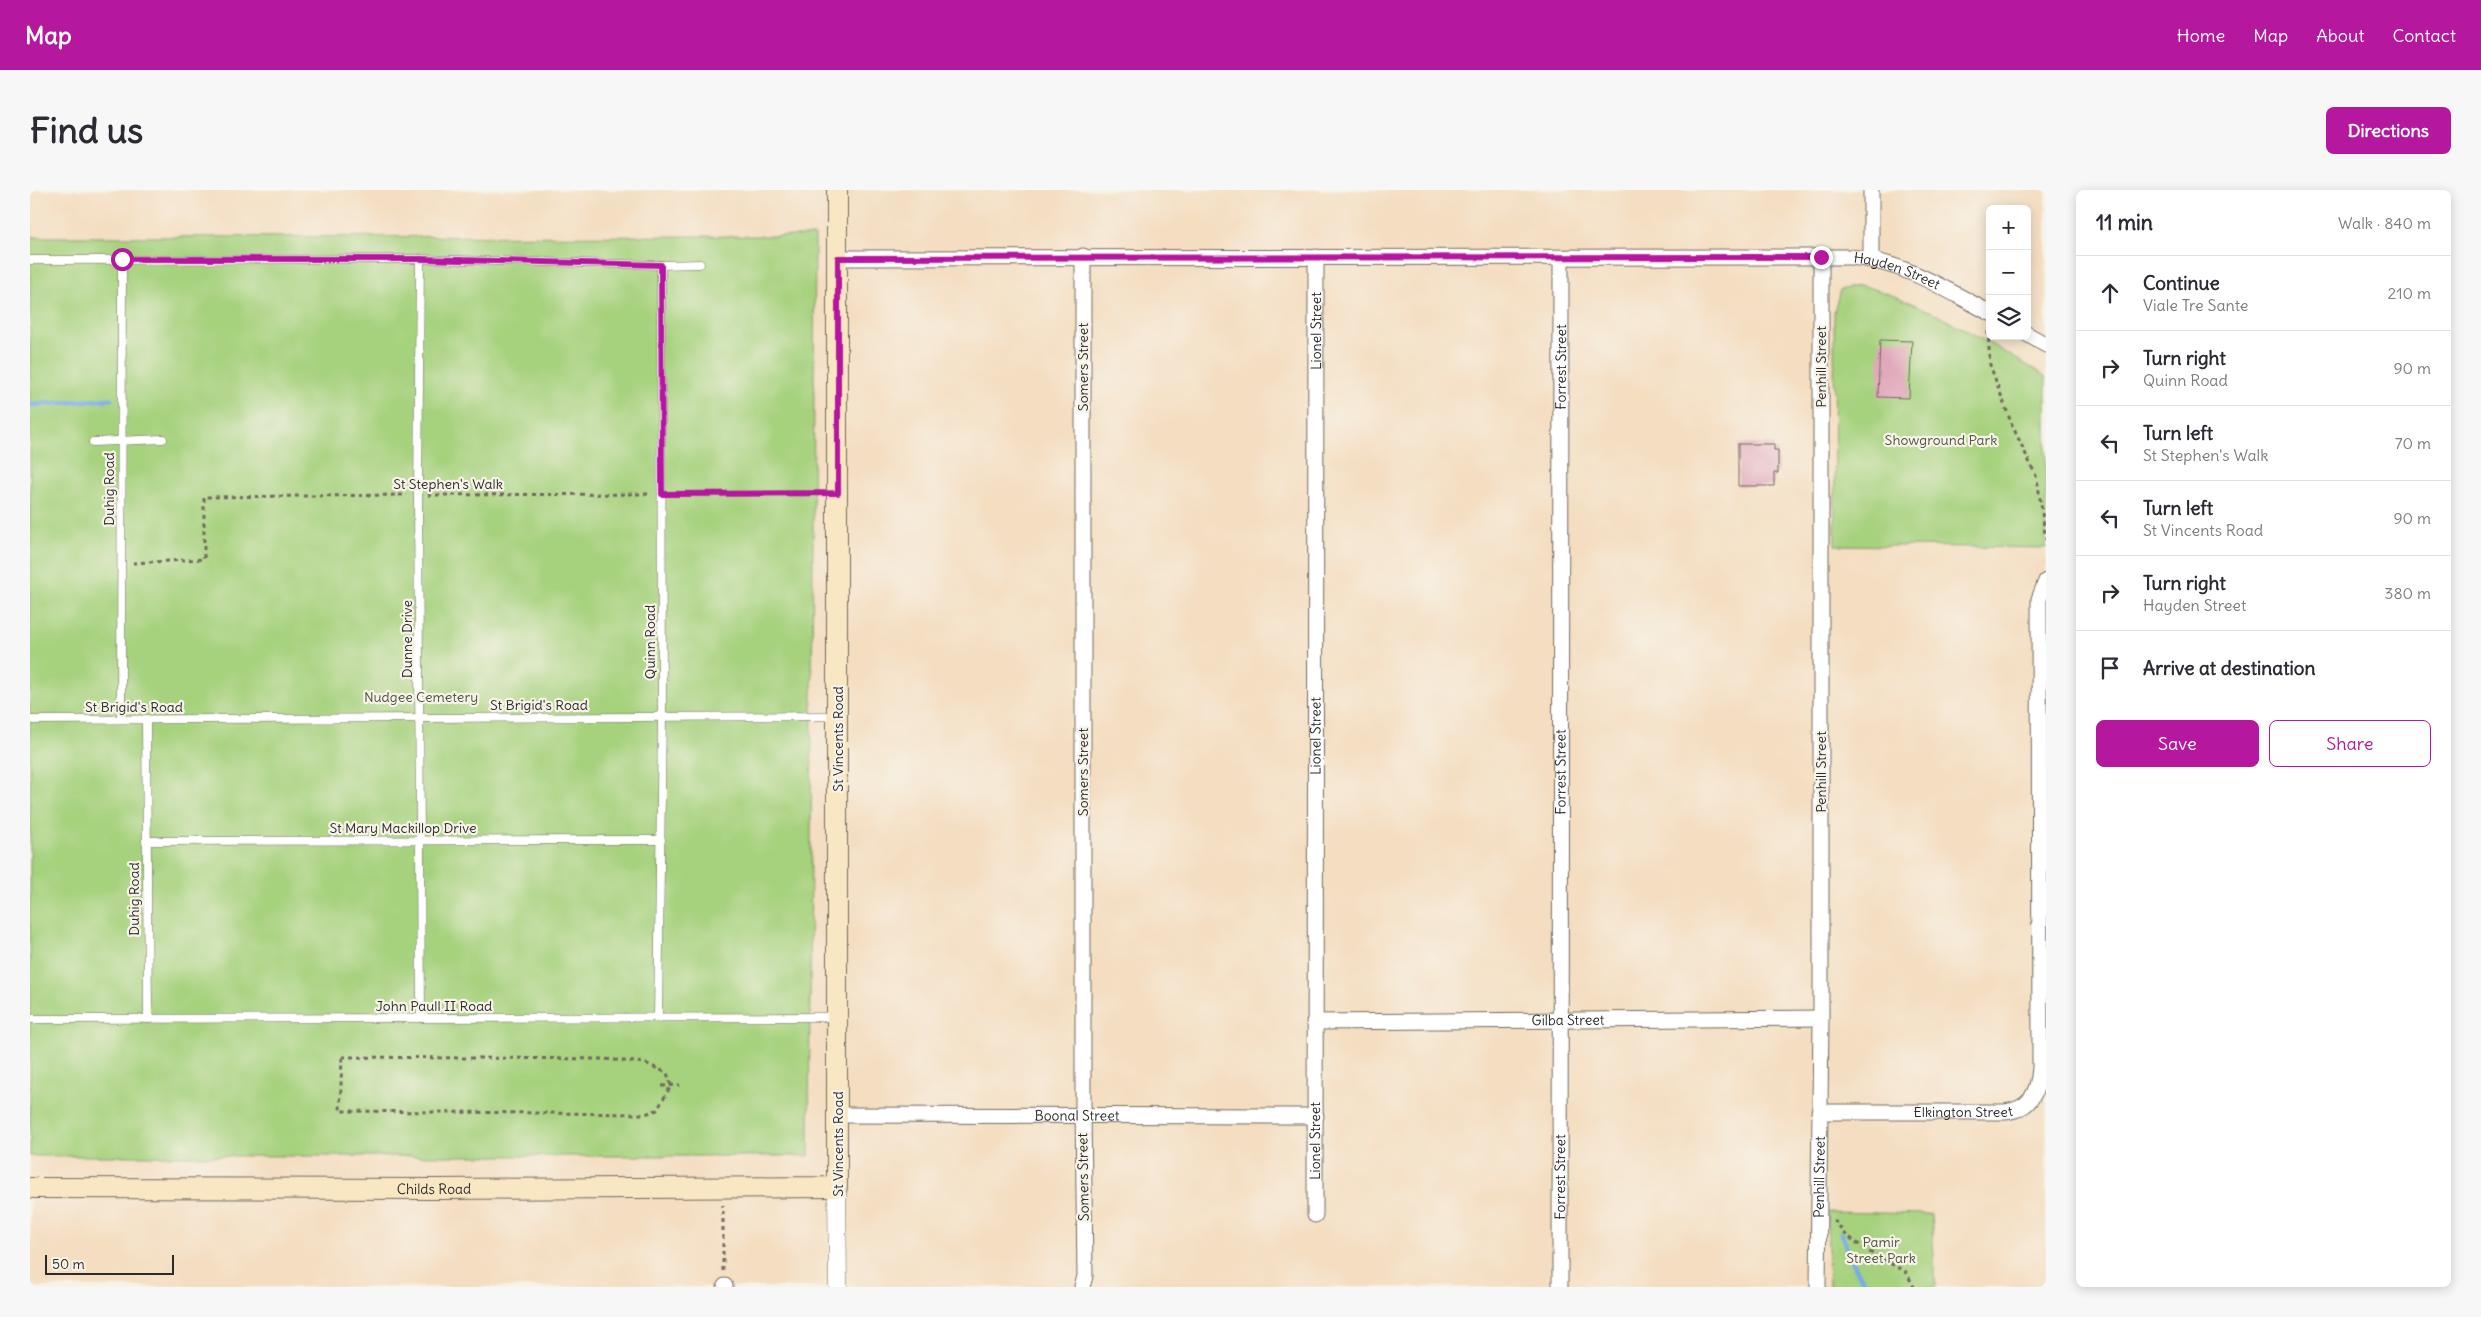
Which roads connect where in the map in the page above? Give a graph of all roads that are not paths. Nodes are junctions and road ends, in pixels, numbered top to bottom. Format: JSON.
{"nodes":[{"id":1,"x":837,"y":190,"type":"edge"},
{"id":2,"x":1871,"y":190,"type":"edge"},
{"id":3,"x":1083,"y":256,"type":"junction"},
{"id":4,"x":1316,"y":257,"type":"junction"},
{"id":5,"x":1821,"y":257,"type":"junction"},
{"id":6,"x":838,"y":258,"type":"junction"},
{"id":7,"x":1561,"y":258,"type":"junction"},
{"id":8,"x":1871,"y":258,"type":"junction"},
{"id":9,"x":122,"y":259,"type":"junction"},
{"id":10,"x":420,"y":259,"type":"junction"},
{"id":11,"x":30,"y":260,"type":"edge"},
{"id":12,"x":700,"y":264,"type":"dead end"},
{"id":13,"x":661,"y":265,"type":"junction"},
{"id":14,"x":1986,"y":311,"type":"edge"},
{"id":15,"x":2031,"y":336,"type":"edge"},
{"id":16,"x":2046,"y":345,"type":"edge"},
{"id":17,"x":164,"y":439,"type":"dead end"},
{"id":18,"x":122,"y":441,"type":"junction"},
{"id":19,"x":93,"y":442,"type":"dead end"},
{"id":20,"x":2046,"y":581,"type":"edge"},
{"id":21,"x":838,"y":716,"type":"junction"},
{"id":22,"x":662,"y":717,"type":"junction"},
{"id":23,"x":420,"y":718,"type":"junction"},
{"id":24,"x":121,"y":719,"type":"junction"},
{"id":25,"x":146,"y":719,"type":"junction"},
{"id":26,"x":30,"y":720,"type":"edge"},
{"id":27,"x":661,"y":840,"type":"junction"},
{"id":28,"x":146,"y":841,"type":"junction"},
{"id":29,"x":420,"y":841,"type":"junction"},
{"id":30,"x":838,"y":1017,"type":"junction"},
{"id":31,"x":420,"y":1018,"type":"junction"},
{"id":32,"x":658,"y":1018,"type":"junction"},
{"id":33,"x":1821,"y":1018,"type":"junction"},
{"id":34,"x":30,"y":1019,"type":"edge"},
{"id":35,"x":148,"y":1019,"type":"junction"},
{"id":36,"x":1560,"y":1020,"type":"junction"},
{"id":37,"x":1314,"y":1022,"type":"junction"},
{"id":38,"x":1819,"y":1112,"type":"junction"},
{"id":39,"x":838,"y":1115,"type":"junction"},
{"id":40,"x":1083,"y":1116,"type":"junction"},
{"id":41,"x":1316,"y":1116,"type":"junction"},
{"id":42,"x":838,"y":1187,"type":"junction"},
{"id":43,"x":30,"y":1188,"type":"edge"},
{"id":44,"x":1315,"y":1215,"type":"dead end"},
{"id":45,"x":838,"y":1287,"type":"edge"},
{"id":46,"x":1082,"y":1287,"type":"edge"},
{"id":47,"x":1560,"y":1287,"type":"edge"},
{"id":48,"x":1818,"y":1287,"type":"edge"}],
"edges":[{"from":1,"to":6,"type":"main road","name":"St Vincents Road"},
{"from":2,"to":8,"type":"street"},
{"from":3,"to":4,"type":"street","name":"Hayden Street"},
{"from":3,"to":6,"type":"street","name":"Hayden Street"},
{"from":3,"to":40,"type":"street","name":"Somers Street"},
{"from":4,"to":7,"type":"street","name":"Hayden Street"},
{"from":4,"to":37,"type":"street","name":"Lionel Street"},
{"from":5,"to":7,"type":"street","name":"Hayden Street"},
{"from":5,"to":8,"type":"street","name":"Hayden Street"},
{"from":5,"to":33,"type":"street","name":"Penhill Street"},
{"from":6,"to":21,"type":"main road","name":"St Vincents Road"},
{"from":7,"to":36,"type":"street","name":"Forrest Street"},
{"from":8,"to":14,"type":"street","name":"Hayden Street"},
{"from":9,"to":10,"type":"lane"},
{"from":9,"to":11,"type":"lane"},
{"from":9,"to":18,"type":"lane","name":"Duhig Road"},
{"from":10,"to":13,"type":"lane"},
{"from":10,"to":23,"type":"lane","name":"Dunne Drive"},
{"from":12,"to":13,"type":"lane"},
{"from":13,"to":22,"type":"lane","name":"Quinn Road"},
{"from":15,"to":16,"type":"street"},
{"from":17,"to":18,"type":"lane"},
{"from":18,"to":19,"type":"lane"},
{"from":18,"to":24,"type":"lane","name":"Duhig Road"},
{"from":20,"to":38,"type":"street","name":"Elkington Street"},
{"from":21,"to":22,"type":"lane","name":"St Brigid's Road"},
{"from":21,"to":30,"type":"main road","name":"St Vincents Road"},
{"from":22,"to":23,"type":"lane","name":"St Brigid's Road"},
{"from":22,"to":27,"type":"lane","name":"Quinn Road"},
{"from":23,"to":25,"type":"lane","name":"St Brigid's Road"},
{"from":23,"to":29,"type":"lane","name":"Dunne Drive"},
{"from":24,"to":25,"type":"lane","name":"St Brigid's Road"},
{"from":24,"to":26,"type":"lane","name":"St Brigid's Road"},
{"from":25,"to":28,"type":"lane","name":"Duhig Road"},
{"from":27,"to":29,"type":"lane","name":"St Mary Mackillop Drive"},
{"from":27,"to":32,"type":"lane","name":"Quinn Road"},
{"from":28,"to":29,"type":"lane","name":"St Mary Mackillop Drive"},
{"from":28,"to":35,"type":"lane","name":"Duhig Road"},
{"from":29,"to":31,"type":"lane","name":"Dunne Drive"},
{"from":30,"to":32,"type":"lane","name":"John Paull II Road"},
{"from":30,"to":39,"type":"main road","name":"St Vincents Road"},
{"from":31,"to":32,"type":"lane","name":"John Paull II Road"},
{"from":31,"to":35,"type":"lane","name":"John Paull II Road"},
{"from":33,"to":36,"type":"street","name":"Gilba Street"},
{"from":33,"to":38,"type":"street","name":"Penhill Street"},
{"from":34,"to":35,"type":"lane","name":"John Paull II Road"},
{"from":36,"to":37,"type":"street","name":"Gilba Street"},
{"from":36,"to":47,"type":"street","name":"Forrest Street"},
{"from":37,"to":41,"type":"street","name":"Lionel Street"},
{"from":38,"to":48,"type":"street","name":"Penhill Street"},
{"from":39,"to":40,"type":"street","name":"Boonal Street"},
{"from":39,"to":42,"type":"main road","name":"St Vincents Road"},
{"from":40,"to":41,"type":"street","name":"Boonal Street"},
{"from":40,"to":46,"type":"street","name":"Somers Street"},
{"from":41,"to":44,"type":"street","name":"Lionel Street"},
{"from":42,"to":43,"type":"main road","name":"Childs Road"},
{"from":42,"to":45,"type":"street","name":"St Vincents Road"}]}
